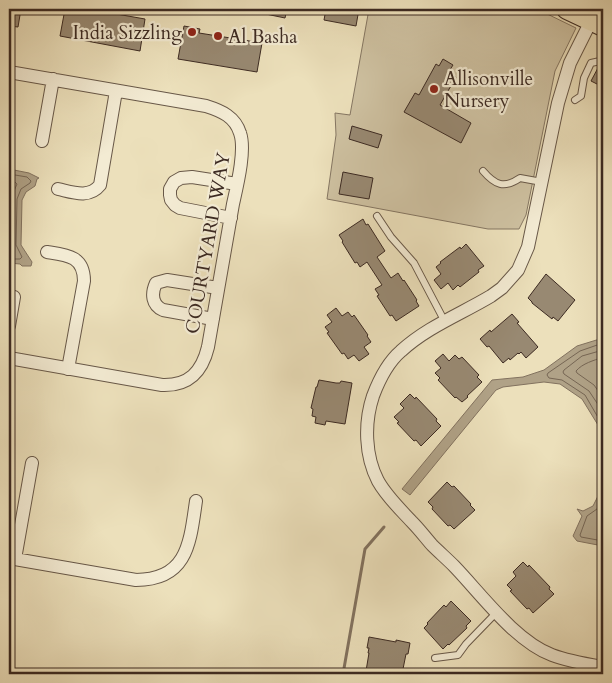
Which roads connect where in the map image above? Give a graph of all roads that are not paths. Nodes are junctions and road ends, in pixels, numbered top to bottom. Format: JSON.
{"nodes":[{"id":1,"x":567,"y":9,"type":"edge"},
{"id":2,"x":597,"y":17,"type":"edge"},
{"id":3,"x":603,"y":63,"type":"edge"},
{"id":4,"x":9,"y":72,"type":"edge"},
{"id":5,"x":53,"y":80,"type":"junction"},
{"id":6,"x":116,"y":91,"type":"junction"},
{"id":7,"x":575,"y":100,"type":"dead end"},
{"id":8,"x":42,"y":141,"type":"dead end"},
{"id":9,"x":483,"y":171,"type":"dead end"},
{"id":10,"x":542,"y":182,"type":"junction"},
{"id":11,"x":237,"y":184,"type":"junction"},
{"id":12,"x":58,"y":189,"type":"dead end"},
{"id":13,"x":377,"y":216,"type":"dead end"},
{"id":14,"x":231,"y":218,"type":"junction"},
{"id":15,"x":47,"y":252,"type":"dead end"},
{"id":16,"x":218,"y":288,"type":"junction"},
{"id":17,"x":14,"y":297,"type":"dead end"},
{"id":18,"x":213,"y":319,"type":"junction"},
{"id":19,"x":444,"y":322,"type":"junction"},
{"id":20,"x":9,"y":326,"type":"edge"},
{"id":21,"x":9,"y":358,"type":"edge"},
{"id":22,"x":68,"y":369,"type":"junction"},
{"id":23,"x":32,"y":463,"type":"dead end"},
{"id":24,"x":196,"y":501,"type":"dead end"},
{"id":25,"x":12,"y":558,"type":"edge"},
{"id":26,"x":497,"y":612,"type":"junction"},
{"id":27,"x":435,"y":658,"type":"dead end"},
{"id":28,"x":603,"y":667,"type":"edge"}],
"edges":[{"from":1,"to":2,"type":"main road"},
{"from":2,"to":10,"type":"street"},
{"from":3,"to":7,"type":"lane"},
{"from":4,"to":5,"type":"street","name":"COURTYARD WAY"},
{"from":5,"to":6,"type":"street","name":"COURTYARD WAY"},
{"from":5,"to":8,"type":"street"},
{"from":6,"to":11,"type":"street","name":"COURTYARD WAY"},
{"from":6,"to":12,"type":"street"},
{"from":9,"to":10,"type":"lane"},
{"from":10,"to":19,"type":"street"},
{"from":11,"to":14,"type":"street","name":"COURTYARD WAY"},
{"from":11,"to":14,"type":"street"},
{"from":13,"to":19,"type":"lane"},
{"from":14,"to":16,"type":"street","name":"COURTYARD WAY"},
{"from":15,"to":22,"type":"street"},
{"from":16,"to":18,"type":"street","name":"COURTYARD WAY"},
{"from":16,"to":18,"type":"street"},
{"from":17,"to":20,"type":"street"},
{"from":18,"to":22,"type":"street","name":"COURTYARD WAY"},
{"from":19,"to":26,"type":"street"},
{"from":21,"to":22,"type":"street"},
{"from":23,"to":25,"type":"street"},
{"from":24,"to":25,"type":"street"},
{"from":26,"to":27,"type":"lane"},
{"from":26,"to":28,"type":"street"}]}
